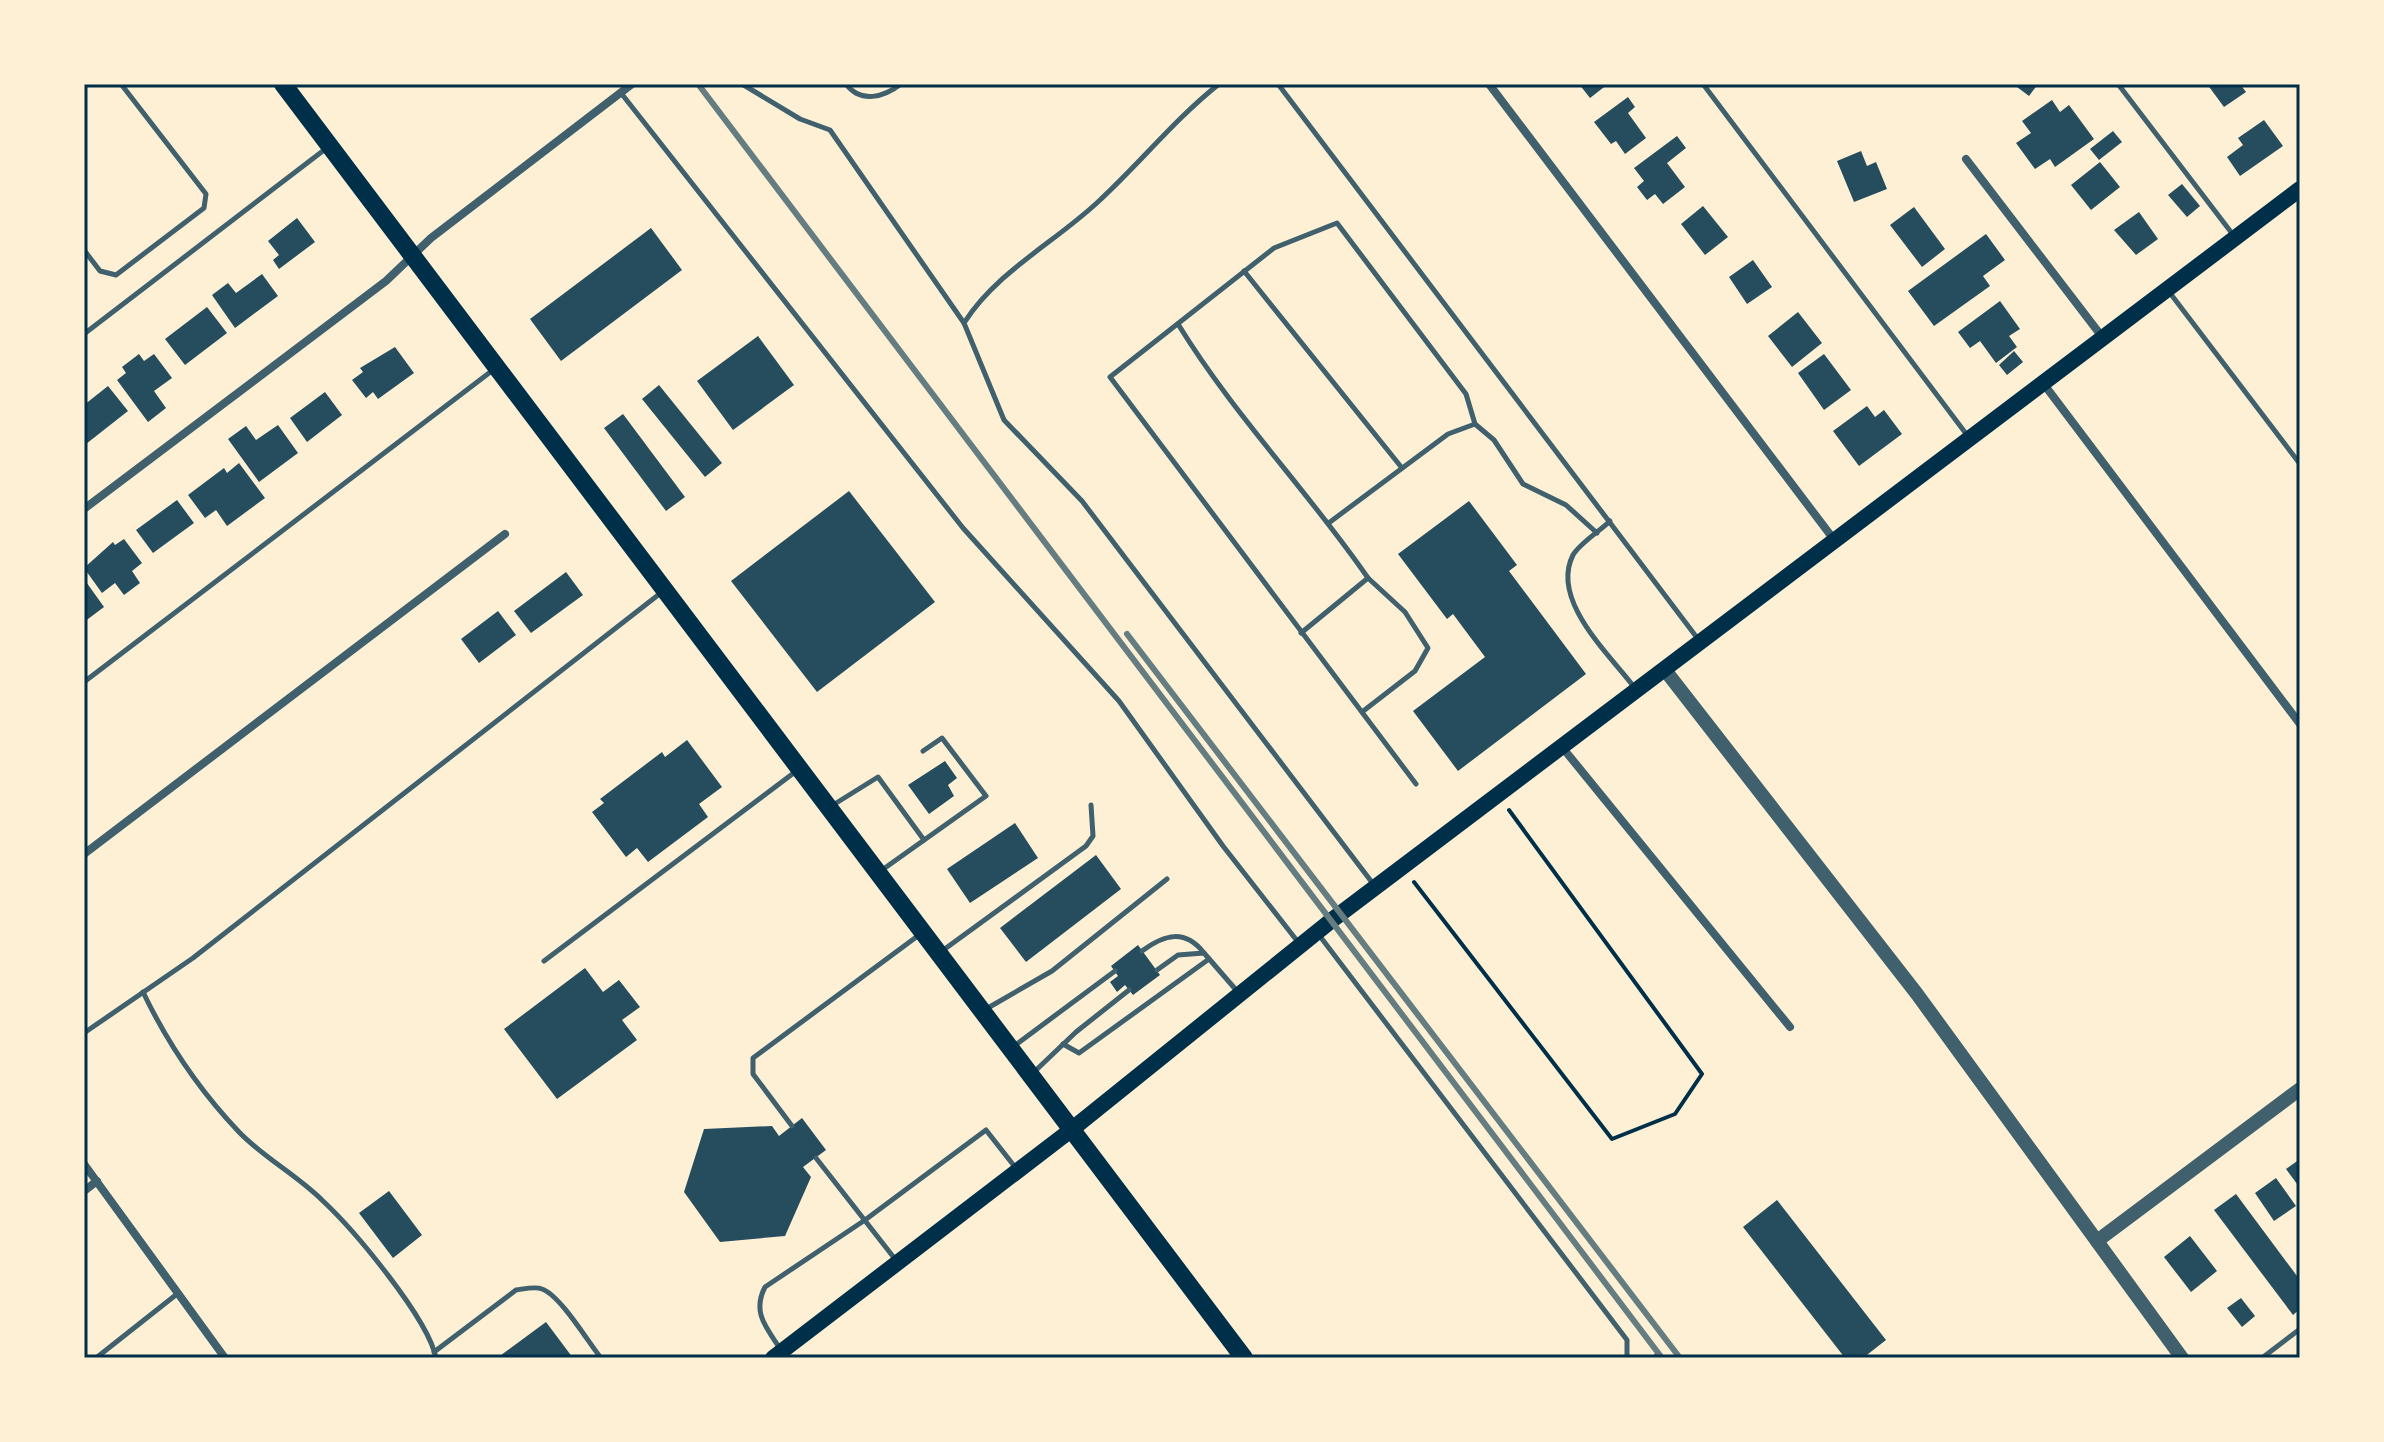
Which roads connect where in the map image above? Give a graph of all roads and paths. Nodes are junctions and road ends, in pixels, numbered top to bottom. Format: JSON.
{"nodes":[{"id":1,"x":121,"y":84,"type":"edge"},
{"id":2,"x":283,"y":84,"type":"edge"},
{"id":3,"x":632,"y":84,"type":"edge"},
{"id":4,"x":742,"y":84,"type":"edge"},
{"id":5,"x":846,"y":84,"type":"edge"},
{"id":6,"x":901,"y":84,"type":"edge"},
{"id":7,"x":1219,"y":84,"type":"edge"},
{"id":8,"x":1278,"y":84,"type":"edge"},
{"id":9,"x":1489,"y":84,"type":"edge"},
{"id":10,"x":1703,"y":84,"type":"edge"},
{"id":11,"x":2118,"y":84,"type":"edge"},
{"id":12,"x":621,"y":93,"type":"junction"},
{"id":13,"x":329,"y":146,"type":"junction"},
{"id":14,"x":1966,"y":159,"type":"dead end"},
{"id":15,"x":2300,"y":189,"type":"edge"},
{"id":16,"x":2236,"y":238,"type":"junction"},
{"id":17,"x":84,"y":250,"type":"edge"},
{"id":18,"x":411,"y":256,"type":"junction"},
{"id":19,"x":1244,"y":271,"type":"junction"},
{"id":20,"x":2168,"y":290,"type":"junction"},
{"id":21,"x":964,"y":323,"type":"junction"},
{"id":22,"x":1178,"y":324,"type":"junction"},
{"id":23,"x":84,"y":334,"type":"edge"},
{"id":24,"x":2103,"y":338,"type":"junction"},
{"id":25,"x":496,"y":368,"type":"junction"},
{"id":26,"x":2042,"y":383,"type":"junction"},
{"id":27,"x":1475,"y":424,"type":"junction"},
{"id":28,"x":1969,"y":438,"type":"junction"},
{"id":29,"x":2300,"y":464,"type":"edge"},
{"id":30,"x":1402,"y":468,"type":"junction"},
{"id":31,"x":84,"y":509,"type":"edge"},
{"id":32,"x":1610,"y":521,"type":"junction"},
{"id":33,"x":1330,"y":522,"type":"junction"},
{"id":34,"x":1597,"y":533,"type":"junction"},
{"id":35,"x":505,"y":534,"type":"dead end"},
{"id":36,"x":1835,"y":542,"type":"junction"},
{"id":37,"x":1368,"y":578,"type":"junction"},
{"id":38,"x":664,"y":591,"type":"junction"},
{"id":39,"x":1301,"y":633,"type":"junction"},
{"id":40,"x":1701,"y":643,"type":"junction"},
{"id":41,"x":1665,"y":670,"type":"junction"},
{"id":42,"x":84,"y":682,"type":"edge"},
{"id":43,"x":1637,"y":691,"type":"junction"},
{"id":44,"x":1362,"y":712,"type":"junction"},
{"id":45,"x":2300,"y":724,"type":"edge"},
{"id":46,"x":1562,"y":747,"type":"junction"},
{"id":47,"x":923,"y":751,"type":"dead end"},
{"id":48,"x":799,"y":769,"type":"junction"},
{"id":49,"x":1416,"y":784,"type":"dead end"},
{"id":50,"x":1499,"y":795,"type":"junction"},
{"id":51,"x":1091,"y":805,"type":"dead end"},
{"id":52,"x":828,"y":808,"type":"junction"},
{"id":53,"x":924,"y":840,"type":"junction"},
{"id":54,"x":84,"y":854,"type":"edge"},
{"id":55,"x":1403,"y":868,"type":"junction"},
{"id":56,"x":877,"y":873,"type":"junction"},
{"id":57,"x":1167,"y":879,"type":"dead end"},
{"id":58,"x":1376,"y":888,"type":"junction"},
{"id":59,"x":922,"y":932,"type":"junction"},
{"id":60,"x":1317,"y":932,"type":"junction"},
{"id":61,"x":1300,"y":945,"type":"junction"},
{"id":62,"x":1142,"y":951,"type":"dead end"},
{"id":63,"x":938,"y":954,"type":"junction"},
{"id":64,"x":1207,"y":956,"type":"junction"},
{"id":65,"x":544,"y":961,"type":"dead end"},
{"id":66,"x":1157,"y":970,"type":"dead end"},
{"id":67,"x":1115,"y":971,"type":"dead end"},
{"id":68,"x":1129,"y":990,"type":"dead end"},
{"id":69,"x":143,"y":992,"type":"junction"},
{"id":70,"x":1239,"y":993,"type":"junction"},
{"id":71,"x":981,"y":1011,"type":"junction"},
{"id":72,"x":1790,"y":1027,"type":"dead end"},
{"id":73,"x":84,"y":1033,"type":"edge"},
{"id":74,"x":1063,"y":1044,"type":"junction"},
{"id":75,"x":1010,"y":1049,"type":"junction"},
{"id":76,"x":1030,"y":1076,"type":"junction"},
{"id":77,"x":2300,"y":1089,"type":"edge"},
{"id":78,"x":792,"y":1126,"type":"dead end"},
{"id":79,"x":1071,"y":1130,"type":"junction"},
{"id":80,"x":816,"y":1158,"type":"dead end"},
{"id":81,"x":84,"y":1164,"type":"edge"},
{"id":82,"x":1018,"y":1171,"type":"junction"},
{"id":83,"x":97,"y":1181,"type":"junction"},
{"id":84,"x":84,"y":1191,"type":"edge"},
{"id":85,"x":865,"y":1220,"type":"junction"},
{"id":86,"x":2097,"y":1241,"type":"junction"},
{"id":87,"x":898,"y":1263,"type":"junction"},
{"id":88,"x":177,"y":1294,"type":"junction"},
{"id":89,"x":2300,"y":1329,"type":"edge"},
{"id":90,"x":435,"y":1355,"type":"edge"},
{"id":91,"x":777,"y":1355,"type":"edge"},
{"id":92,"x":96,"y":1358,"type":"edge"},
{"id":93,"x":225,"y":1358,"type":"edge"},
{"id":94,"x":601,"y":1358,"type":"edge"},
{"id":95,"x":1244,"y":1358,"type":"edge"},
{"id":96,"x":1627,"y":1358,"type":"edge"},
{"id":97,"x":2182,"y":1358,"type":"edge"},
{"id":98,"x":2262,"y":1358,"type":"edge"}],
"edges":[{"from":1,"to":17,"type":"lane"},
{"from":2,"to":13,"type":"main road"},
{"from":3,"to":12,"type":"street"},
{"from":4,"to":21,"type":"lane"},
{"from":5,"to":6,"type":"lane"},
{"from":7,"to":21,"type":"lane"},
{"from":8,"to":32,"type":"lane"},
{"from":9,"to":36,"type":"street"},
{"from":10,"to":28,"type":"lane"},
{"from":11,"to":16,"type":"lane"},
{"from":12,"to":18,"type":"street"},
{"from":12,"to":61,"type":"lane"},
{"from":13,"to":18,"type":"main road"},
{"from":13,"to":23,"type":"lane"},
{"from":14,"to":24,"type":"street"},
{"from":15,"to":16,"type":"main road"},
{"from":16,"to":20,"type":"main road"},
{"from":18,"to":25,"type":"main road"},
{"from":18,"to":31,"type":"street"},
{"from":19,"to":22,"type":"lane"},
{"from":19,"to":27,"type":"lane"},
{"from":19,"to":30,"type":"lane"},
{"from":20,"to":24,"type":"main road"},
{"from":20,"to":29,"type":"lane"},
{"from":21,"to":58,"type":"lane"},
{"from":22,"to":33,"type":"lane"},
{"from":22,"to":39,"type":"lane"},
{"from":24,"to":26,"type":"main road"},
{"from":25,"to":38,"type":"main road"},
{"from":25,"to":42,"type":"lane"},
{"from":26,"to":28,"type":"main road"},
{"from":26,"to":45,"type":"street"},
{"from":27,"to":30,"type":"lane"},
{"from":27,"to":34,"type":"lane"},
{"from":28,"to":36,"type":"main road"},
{"from":30,"to":33,"type":"lane"},
{"from":32,"to":34,"type":"lane"},
{"from":32,"to":40,"type":"lane"},
{"from":33,"to":37,"type":"lane"},
{"from":34,"to":43,"type":"lane"},
{"from":35,"to":54,"type":"street"},
{"from":36,"to":40,"type":"main road"},
{"from":37,"to":39,"type":"lane"},
{"from":37,"to":44,"type":"lane"},
{"from":38,"to":48,"type":"main road"},
{"from":38,"to":69,"type":"lane"},
{"from":39,"to":44,"type":"lane"},
{"from":40,"to":41,"type":"main road"},
{"from":41,"to":43,"type":"main road"},
{"from":41,"to":86,"type":"street"},
{"from":43,"to":46,"type":"main road"},
{"from":44,"to":49,"type":"lane"},
{"from":46,"to":50,"type":"main road"},
{"from":46,"to":72,"type":"street"},
{"from":47,"to":53,"type":"lane"},
{"from":48,"to":52,"type":"main road"},
{"from":48,"to":65,"type":"lane"},
{"from":50,"to":55,"type":"main road"},
{"from":50,"to":55,"type":"path"},
{"from":51,"to":63,"type":"lane"},
{"from":52,"to":53,"type":"lane"},
{"from":52,"to":56,"type":"main road"},
{"from":53,"to":56,"type":"lane"},
{"from":55,"to":58,"type":"main road"},
{"from":56,"to":59,"type":"main road"},
{"from":57,"to":71,"type":"lane"},
{"from":58,"to":60,"type":"main road"},
{"from":59,"to":63,"type":"main road"},
{"from":59,"to":78,"type":"lane"},
{"from":60,"to":61,"type":"main road"},
{"from":60,"to":96,"type":"lane"},
{"from":61,"to":70,"type":"main road"},
{"from":62,"to":64,"type":"lane"},
{"from":63,"to":71,"type":"main road"},
{"from":64,"to":66,"type":"lane"},
{"from":64,"to":70,"type":"lane"},
{"from":64,"to":74,"type":"lane"},
{"from":67,"to":75,"type":"lane"},
{"from":68,"to":74,"type":"lane"},
{"from":69,"to":73,"type":"lane"},
{"from":69,"to":90,"type":"lane"},
{"from":70,"to":79,"type":"main road"},
{"from":71,"to":75,"type":"main road"},
{"from":74,"to":76,"type":"lane"},
{"from":75,"to":76,"type":"main road"},
{"from":76,"to":79,"type":"main road"},
{"from":77,"to":86,"type":"street"},
{"from":79,"to":82,"type":"main road"},
{"from":79,"to":95,"type":"main road"},
{"from":80,"to":85,"type":"lane"},
{"from":81,"to":83,"type":"street"},
{"from":82,"to":85,"type":"lane"},
{"from":82,"to":87,"type":"main road"},
{"from":83,"to":84,"type":"street"},
{"from":83,"to":88,"type":"street"},
{"from":85,"to":87,"type":"lane"},
{"from":85,"to":91,"type":"lane"},
{"from":86,"to":97,"type":"street"},
{"from":87,"to":91,"type":"main road"},
{"from":88,"to":92,"type":"lane"},
{"from":88,"to":93,"type":"street"},
{"from":89,"to":98,"type":"lane"},
{"from":90,"to":94,"type":"lane"}]}
